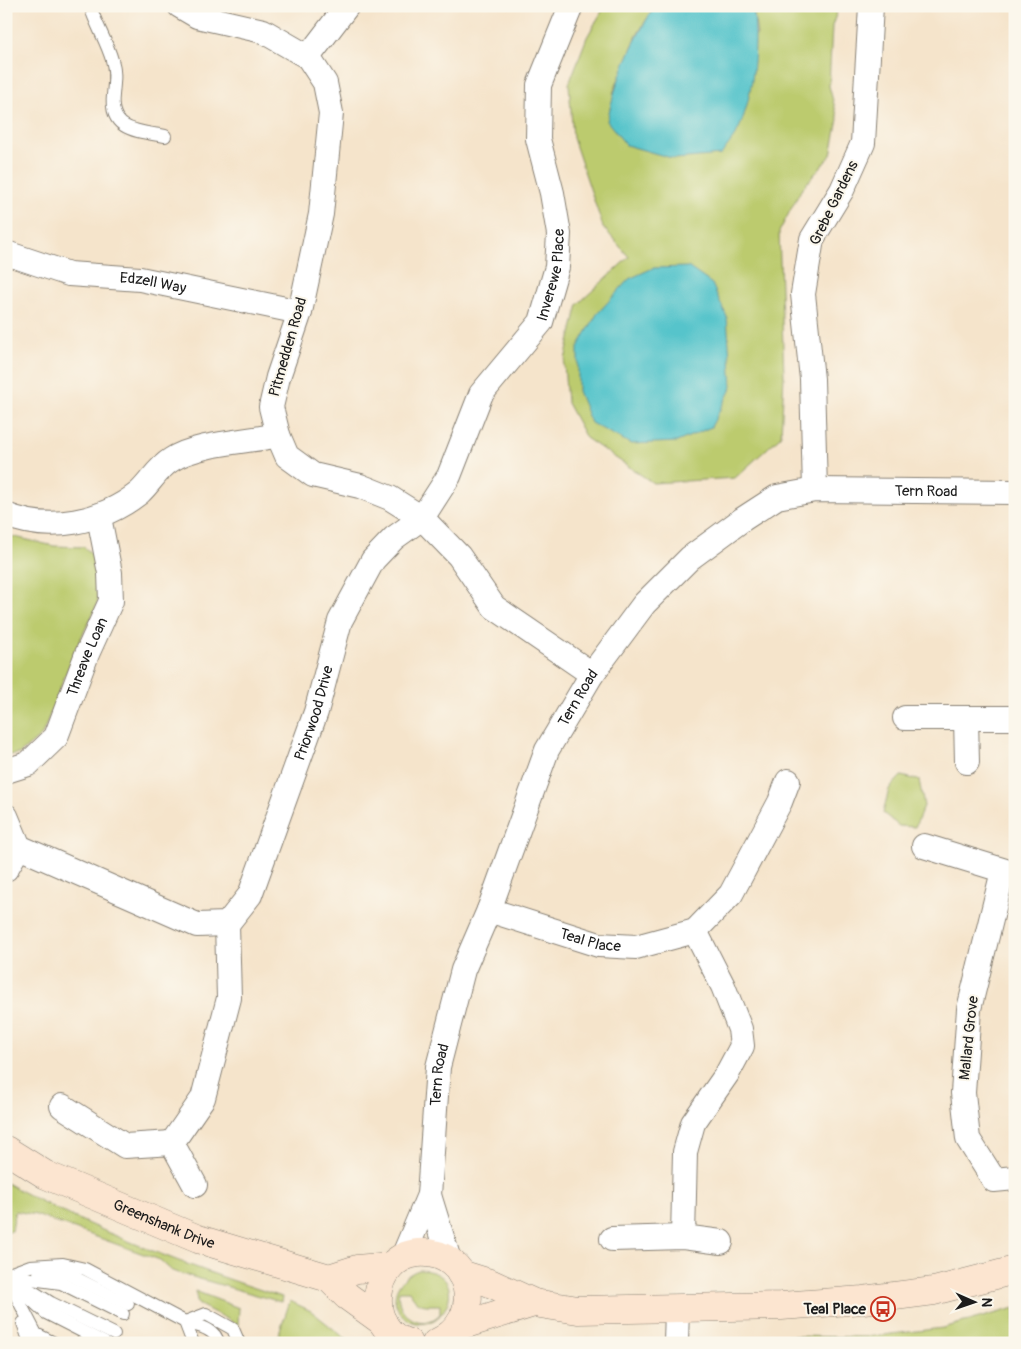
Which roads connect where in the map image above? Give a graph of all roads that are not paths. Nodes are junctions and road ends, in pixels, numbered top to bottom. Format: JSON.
{"nodes":[{"id":1,"x":90,"y":6,"type":"edge"},
{"id":2,"x":180,"y":6,"type":"edge"},
{"id":3,"x":347,"y":6,"type":"edge"},
{"id":4,"x":571,"y":6,"type":"edge"},
{"id":5,"x":871,"y":6,"type":"edge"},
{"id":6,"x":308,"y":57,"type":"junction"},
{"id":7,"x":165,"y":136,"type":"dead end"},
{"id":8,"x":6,"y":253,"type":"edge"},
{"id":9,"x":300,"y":312,"type":"junction"},
{"id":10,"x":278,"y":435,"type":"junction"},
{"id":11,"x":815,"y":490,"type":"junction"},
{"id":12,"x":1015,"y":492,"type":"edge"},
{"id":13,"x":6,"y":514,"type":"edge"},
{"id":14,"x":98,"y":517,"type":"junction"},
{"id":15,"x":422,"y":518,"type":"junction"},
{"id":16,"x":592,"y":674,"type":"junction"},
{"id":17,"x":906,"y":718,"type":"dead end"},
{"id":18,"x":966,"y":718,"type":"junction"},
{"id":19,"x":1015,"y":718,"type":"edge"},
{"id":20,"x":967,"y":762,"type":"dead end"},
{"id":21,"x":6,"y":771,"type":"edge"},
{"id":22,"x":788,"y":781,"type":"dead end"},
{"id":23,"x":6,"y":816,"type":"edge"},
{"id":24,"x":924,"y":846,"type":"dead end"},
{"id":25,"x":19,"y":847,"type":"junction"},
{"id":26,"x":6,"y":869,"type":"edge"},
{"id":27,"x":1009,"y":872,"type":"edge"},
{"id":28,"x":489,"y":910,"type":"junction"},
{"id":29,"x":227,"y":924,"type":"junction"},
{"id":30,"x":695,"y":931,"type":"junction"},
{"id":31,"x":62,"y":1106,"type":"dead end"},
{"id":32,"x":172,"y":1143,"type":"junction"},
{"id":33,"x":6,"y":1150,"type":"edge"},
{"id":34,"x":1015,"y":1178,"type":"edge"},
{"id":35,"x":194,"y":1185,"type":"dead end"},
{"id":36,"x":429,"y":1194,"type":"junction"},
{"id":37,"x":682,"y":1236,"type":"junction"},
{"id":38,"x":612,"y":1239,"type":"dead end"},
{"id":39,"x":721,"y":1242,"type":"dead end"},
{"id":40,"x":397,"y":1262,"type":"junction"},
{"id":41,"x":456,"y":1269,"type":"junction"},
{"id":42,"x":1015,"y":1270,"type":"edge"},
{"id":43,"x":6,"y":1276,"type":"edge"},
{"id":44,"x":330,"y":1278,"type":"junction"},
{"id":45,"x":534,"y":1303,"type":"junction"},
{"id":46,"x":128,"y":1304,"type":"junction"},
{"id":47,"x":677,"y":1308,"type":"junction"},
{"id":48,"x":185,"y":1322,"type":"junction"},
{"id":49,"x":397,"y":1336,"type":"edge"},
{"id":50,"x":444,"y":1338,"type":"edge"},
{"id":51,"x":110,"y":1340,"type":"edge"},
{"id":52,"x":30,"y":1343,"type":"edge"},
{"id":53,"x":54,"y":1343,"type":"edge"},
{"id":54,"x":194,"y":1343,"type":"edge"},
{"id":55,"x":218,"y":1343,"type":"edge"},
{"id":56,"x":239,"y":1343,"type":"edge"},
{"id":57,"x":676,"y":1343,"type":"edge"}],
"edges":[{"from":1,"to":7,"type":"lane"},
{"from":2,"to":6,"type":"street","name":"Pitmedden Road"},
{"from":3,"to":6,"type":"street"},
{"from":4,"to":15,"type":"street","name":"Inverewe Place"},
{"from":5,"to":11,"type":"street","name":"Grebe Gardens"},
{"from":6,"to":9,"type":"street","name":"Pitmedden Road"},
{"from":8,"to":9,"type":"street","name":"Edzell Way"},
{"from":9,"to":10,"type":"street","name":"Pitmedden Road"},
{"from":10,"to":14,"type":"street"},
{"from":10,"to":15,"type":"street","name":"Pitmedden Road"},
{"from":11,"to":12,"type":"street","name":"Tern Road"},
{"from":11,"to":16,"type":"street","name":"Tern Road"},
{"from":13,"to":14,"type":"street"},
{"from":14,"to":21,"type":"street","name":"Threave Loan"},
{"from":15,"to":16,"type":"street","name":"Pitmedden Road"},
{"from":15,"to":29,"type":"street","name":"Priorwood Drive"},
{"from":16,"to":28,"type":"street","name":"Tern Road"},
{"from":17,"to":18,"type":"street"},
{"from":18,"to":19,"type":"street"},
{"from":18,"to":20,"type":"street"},
{"from":22,"to":30,"type":"street"},
{"from":23,"to":25,"type":"street"},
{"from":24,"to":27,"type":"street","name":"Mallard Grove"},
{"from":25,"to":26,"type":"street"},
{"from":25,"to":29,"type":"street"},
{"from":27,"to":34,"type":"street","name":"Mallard Grove"},
{"from":28,"to":30,"type":"street","name":"Teal Place"},
{"from":28,"to":36,"type":"street","name":"Tern Road"},
{"from":29,"to":32,"type":"street"},
{"from":30,"to":37,"type":"street"},
{"from":31,"to":32,"type":"street"},
{"from":32,"to":35,"type":"street"},
{"from":33,"to":44,"type":"street","name":"Greenshank Drive"},
{"from":36,"to":40,"type":"street","name":"Tern Road"},
{"from":36,"to":41,"type":"street","name":"Tern Road"},
{"from":37,"to":38,"type":"street"},
{"from":37,"to":39,"type":"street"},
{"from":40,"to":41,"type":"street"},
{"from":40,"to":44,"type":"street"},
{"from":40,"to":49,"type":"street"},
{"from":41,"to":45,"type":"street"},
{"from":41,"to":50,"type":"street"},
{"from":42,"to":47,"type":"street"},
{"from":43,"to":46,"type":"lane"},
{"from":43,"to":46,"type":"lane"},
{"from":43,"to":51,"type":"lane"},
{"from":43,"to":52,"type":"lane"},
{"from":43,"to":53,"type":"lane"},
{"from":44,"to":49,"type":"street"},
{"from":45,"to":47,"type":"street"},
{"from":45,"to":50,"type":"street"},
{"from":46,"to":48,"type":"lane"},
{"from":46,"to":51,"type":"lane"},
{"from":47,"to":57,"type":"street"},
{"from":48,"to":54,"type":"lane"},
{"from":48,"to":55,"type":"lane"},
{"from":48,"to":56,"type":"lane"}]}
